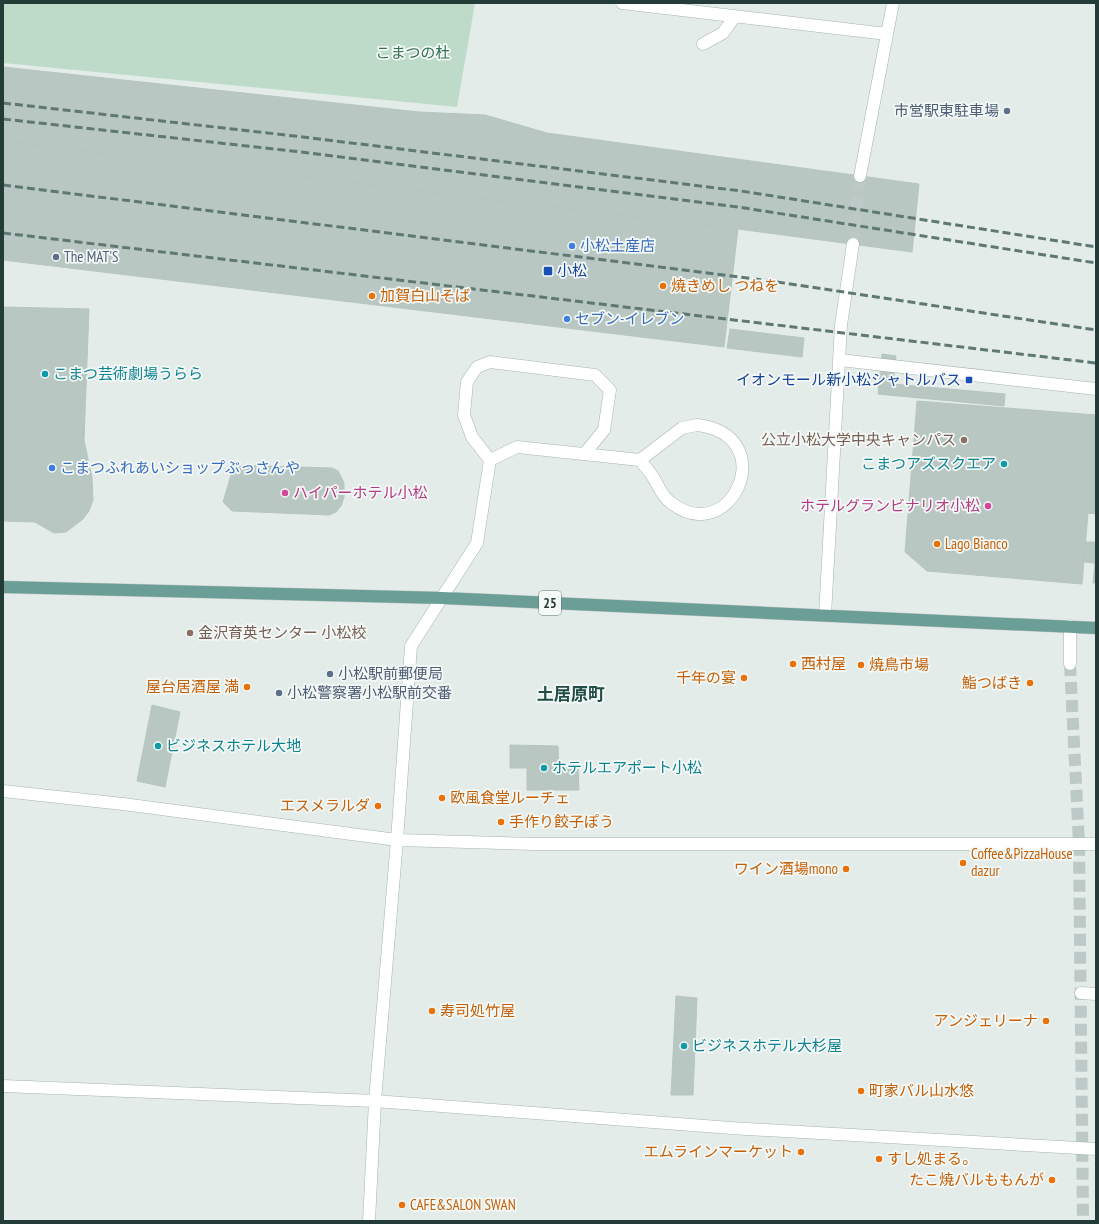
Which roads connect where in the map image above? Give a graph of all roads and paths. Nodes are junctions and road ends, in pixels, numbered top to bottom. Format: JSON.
{"nodes":[{"id":1,"x":622,"y":3,"type":"edge"},
{"id":2,"x":893,"y":3,"type":"edge"},
{"id":3,"x":702,"y":8,"type":"edge"},
{"id":4,"x":735,"y":16,"type":"junction"},
{"id":5,"x":887,"y":34,"type":"junction"},
{"id":6,"x":703,"y":44,"type":"dead end"},
{"id":7,"x":860,"y":176,"type":"tunnel mouth"},
{"id":8,"x":853,"y":244,"type":"tunnel mouth"},
{"id":9,"x":840,"y":360,"type":"junction"},
{"id":10,"x":1096,"y":390,"type":"edge"},
{"id":11,"x":585,"y":453,"type":"junction"},
{"id":12,"x":490,"y":460,"type":"junction"},
{"id":13,"x":640,"y":460,"type":"junction"},
{"id":14,"x":3,"y":587,"type":"edge"},
{"id":15,"x":442,"y":598,"type":"junction"},
{"id":16,"x":825,"y":615,"type":"junction"},
{"id":17,"x":1070,"y":626,"type":"junction"},
{"id":18,"x":1096,"y":628,"type":"edge"},
{"id":19,"x":1070,"y":664,"type":"tunnel mouth"},
{"id":20,"x":3,"y":791,"type":"edge"},
{"id":21,"x":397,"y":840,"type":"junction"},
{"id":22,"x":1096,"y":844,"type":"edge"},
{"id":23,"x":1081,"y":993,"type":"dead end"},
{"id":24,"x":1096,"y":994,"type":"edge"},
{"id":25,"x":3,"y":1086,"type":"edge"},
{"id":26,"x":375,"y":1101,"type":"junction"},
{"id":27,"x":1096,"y":1149,"type":"edge"},
{"id":28,"x":369,"y":1221,"type":"edge"}],
"edges":[{"from":1,"to":3,"type":"street"},
{"from":2,"to":5,"type":"street"},
{"from":3,"to":4,"type":"street"},
{"from":4,"to":5,"type":"street"},
{"from":4,"to":6,"type":"street"},
{"from":5,"to":7,"type":"street"},
{"from":8,"to":9,"type":"street"},
{"from":9,"to":10,"type":"street"},
{"from":9,"to":16,"type":"street"},
{"from":11,"to":12,"type":"street"},
{"from":11,"to":12,"type":"street"},
{"from":11,"to":13,"type":"street"},
{"from":12,"to":15,"type":"street"},
{"from":13,"to":13,"type":"street"},
{"from":14,"to":15,"type":"main road","number":"25"},
{"from":15,"to":16,"type":"main road","number":"25"},
{"from":15,"to":21,"type":"street"},
{"from":16,"to":17,"type":"main road","number":"25"},
{"from":17,"to":18,"type":"main road","number":"25"},
{"from":17,"to":19,"type":"street"},
{"from":20,"to":21,"type":"street"},
{"from":21,"to":22,"type":"street"},
{"from":21,"to":26,"type":"street"},
{"from":23,"to":24,"type":"street"},
{"from":25,"to":26,"type":"street"},
{"from":26,"to":27,"type":"street"},
{"from":26,"to":28,"type":"street"}]}
